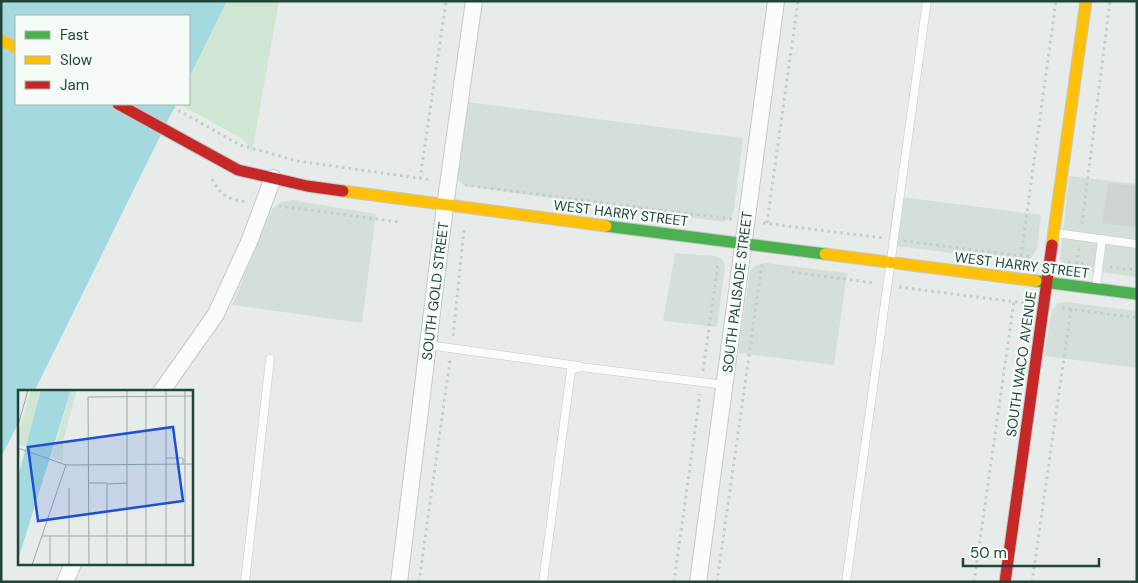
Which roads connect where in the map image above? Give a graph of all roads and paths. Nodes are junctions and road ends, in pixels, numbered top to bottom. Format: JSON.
{"nodes":[{"id":1,"x":446,"y":1,"type":"edge"},
{"id":2,"x":474,"y":1,"type":"edge"},
{"id":3,"x":776,"y":1,"type":"edge"},
{"id":4,"x":798,"y":1,"type":"edge"},
{"id":5,"x":927,"y":1,"type":"edge"},
{"id":6,"x":1056,"y":1,"type":"edge"},
{"id":7,"x":1086,"y":1,"type":"edge"},
{"id":8,"x":1110,"y":1,"type":"edge"},
{"id":9,"x":1,"y":10,"type":"edge"},
{"id":10,"x":15,"y":17,"type":"edge"},
{"id":11,"x":1,"y":40,"type":"edge"},
{"id":12,"x":15,"y":47,"type":"edge"},
{"id":13,"x":120,"y":105,"type":"edge"},
{"id":14,"x":169,"y":105,"type":"edge"},
{"id":15,"x":273,"y":178,"type":"junction"},
{"id":16,"x":420,"y":179,"type":"junction"},
{"id":17,"x":448,"y":183,"type":"junction"},
{"id":18,"x":445,"y":206,"type":"junction"},
{"id":19,"x":747,"y":221,"type":"junction"},
{"id":20,"x":767,"y":223,"type":"junction"},
{"id":21,"x":464,"y":230,"type":"dead end"},
{"id":22,"x":1055,"y":233,"type":"junction"},
{"id":23,"x":1080,"y":236,"type":"junction"},
{"id":24,"x":1102,"y":239,"type":"junction"},
{"id":25,"x":894,"y":240,"type":"junction"},
{"id":26,"x":744,"y":244,"type":"junction"},
{"id":27,"x":1137,"y":244,"type":"edge"},
{"id":28,"x":764,"y":247,"type":"junction"},
{"id":29,"x":1021,"y":255,"type":"junction"},
{"id":30,"x":1051,"y":259,"type":"junction"},
{"id":31,"x":718,"y":263,"type":"dead end"},
{"id":32,"x":891,"y":263,"type":"junction"},
{"id":33,"x":1077,"y":263,"type":"junction"},
{"id":34,"x":1099,"y":266,"type":"junction"},
{"id":35,"x":1137,"y":270,"type":"edge"},
{"id":36,"x":1018,"y":279,"type":"junction"},
{"id":37,"x":1048,"y":283,"type":"junction"},
{"id":38,"x":1074,"y":286,"type":"junction"},
{"id":39,"x":1096,"y":289,"type":"junction"},
{"id":40,"x":1137,"y":294,"type":"edge"},
{"id":41,"x":428,"y":345,"type":"junction"},
{"id":42,"x":451,"y":348,"type":"junction"},
{"id":43,"x":270,"y":359,"type":"dead end"},
{"id":44,"x":582,"y":366,"type":"junction"},
{"id":45,"x":702,"y":382,"type":"junction"},
{"id":46,"x":725,"y":385,"type":"junction"},
{"id":47,"x":162,"y":390,"type":"edge"},
{"id":48,"x":72,"y":566,"type":"edge"},
{"id":49,"x":65,"y":582,"type":"edge"},
{"id":50,"x":245,"y":582,"type":"edge"},
{"id":51,"x":398,"y":582,"type":"edge"},
{"id":52,"x":418,"y":582,"type":"edge"},
{"id":53,"x":543,"y":582,"type":"edge"},
{"id":54,"x":674,"y":582,"type":"edge"},
{"id":55,"x":698,"y":582,"type":"edge"},
{"id":56,"x":717,"y":582,"type":"edge"},
{"id":57,"x":846,"y":582,"type":"edge"},
{"id":58,"x":974,"y":582,"type":"edge"},
{"id":59,"x":1005,"y":582,"type":"edge"},
{"id":60,"x":1032,"y":582,"type":"edge"}],
"edges":[{"from":1,"to":16,"type":"path"},
{"from":2,"to":17,"type":"street","name":"SOUTH GOLD STREET"},
{"from":3,"to":19,"type":"street","name":"SOUTH PALISADE STREET"},
{"from":4,"to":20,"type":"path"},
{"from":5,"to":25,"type":"lane"},
{"from":6,"to":29,"type":"path"},
{"from":7,"to":22,"type":"street","name":"SOUTH WACO AVENUE"},
{"from":8,"to":23,"type":"path"},
{"from":9,"to":10,"type":"path"},
{"from":11,"to":12,"type":"street"},
{"from":13,"to":15,"type":"street","name":"WEST HARRY STREET"},
{"from":14,"to":16,"type":"path"},
{"from":15,"to":18,"type":"street","name":"WEST HARRY STREET"},
{"from":15,"to":47,"type":"street"},
{"from":16,"to":17,"type":"path"},
{"from":17,"to":18,"type":"street","name":"SOUTH GOLD STREET"},
{"from":17,"to":19,"type":"path"},
{"from":18,"to":26,"type":"street","name":"WEST HARRY STREET"},
{"from":18,"to":41,"type":"street","name":"SOUTH GOLD STREET"},
{"from":19,"to":20,"type":"path"},
{"from":19,"to":26,"type":"street","name":"SOUTH PALISADE STREET"},
{"from":20,"to":25,"type":"path"},
{"from":20,"to":28,"type":"path"},
{"from":21,"to":42,"type":"path"},
{"from":22,"to":23,"type":"lane"},
{"from":22,"to":30,"type":"street","name":"SOUTH WACO AVENUE"},
{"from":23,"to":24,"type":"lane"},
{"from":23,"to":33,"type":"path"},
{"from":24,"to":27,"type":"lane"},
{"from":24,"to":34,"type":"lane"},
{"from":25,"to":29,"type":"path"},
{"from":25,"to":32,"type":"lane"},
{"from":26,"to":28,"type":"street","name":"WEST HARRY STREET"},
{"from":26,"to":46,"type":"street","name":"SOUTH PALISADE STREET"},
{"from":28,"to":32,"type":"street","name":"WEST HARRY STREET"},
{"from":28,"to":56,"type":"path"},
{"from":29,"to":30,"type":"path"},
{"from":29,"to":36,"type":"path"},
{"from":30,"to":33,"type":"path"},
{"from":30,"to":37,"type":"street","name":"SOUTH WACO AVENUE"},
{"from":31,"to":45,"type":"path"},
{"from":32,"to":36,"type":"street","name":"WEST HARRY STREET"},
{"from":32,"to":57,"type":"lane"},
{"from":33,"to":34,"type":"path"},
{"from":33,"to":38,"type":"path"},
{"from":34,"to":35,"type":"path"},
{"from":34,"to":39,"type":"lane"},
{"from":36,"to":37,"type":"street","name":"WEST HARRY STREET"},
{"from":36,"to":58,"type":"path"},
{"from":37,"to":38,"type":"street","name":"WEST HARRY STREET"},
{"from":37,"to":59,"type":"street","name":"SOUTH WACO AVENUE"},
{"from":38,"to":39,"type":"street","name":"WEST HARRY STREET"},
{"from":38,"to":60,"type":"path"},
{"from":39,"to":40,"type":"street","name":"WEST HARRY STREET"},
{"from":41,"to":42,"type":"lane"},
{"from":41,"to":51,"type":"street","name":"SOUTH GOLD STREET"},
{"from":42,"to":44,"type":"lane"},
{"from":42,"to":52,"type":"path"},
{"from":43,"to":50,"type":"lane"},
{"from":44,"to":45,"type":"lane"},
{"from":44,"to":53,"type":"lane"},
{"from":45,"to":46,"type":"lane"},
{"from":45,"to":54,"type":"path"},
{"from":46,"to":55,"type":"street","name":"SOUTH PALISADE STREET"},
{"from":48,"to":49,"type":"street"}]}
